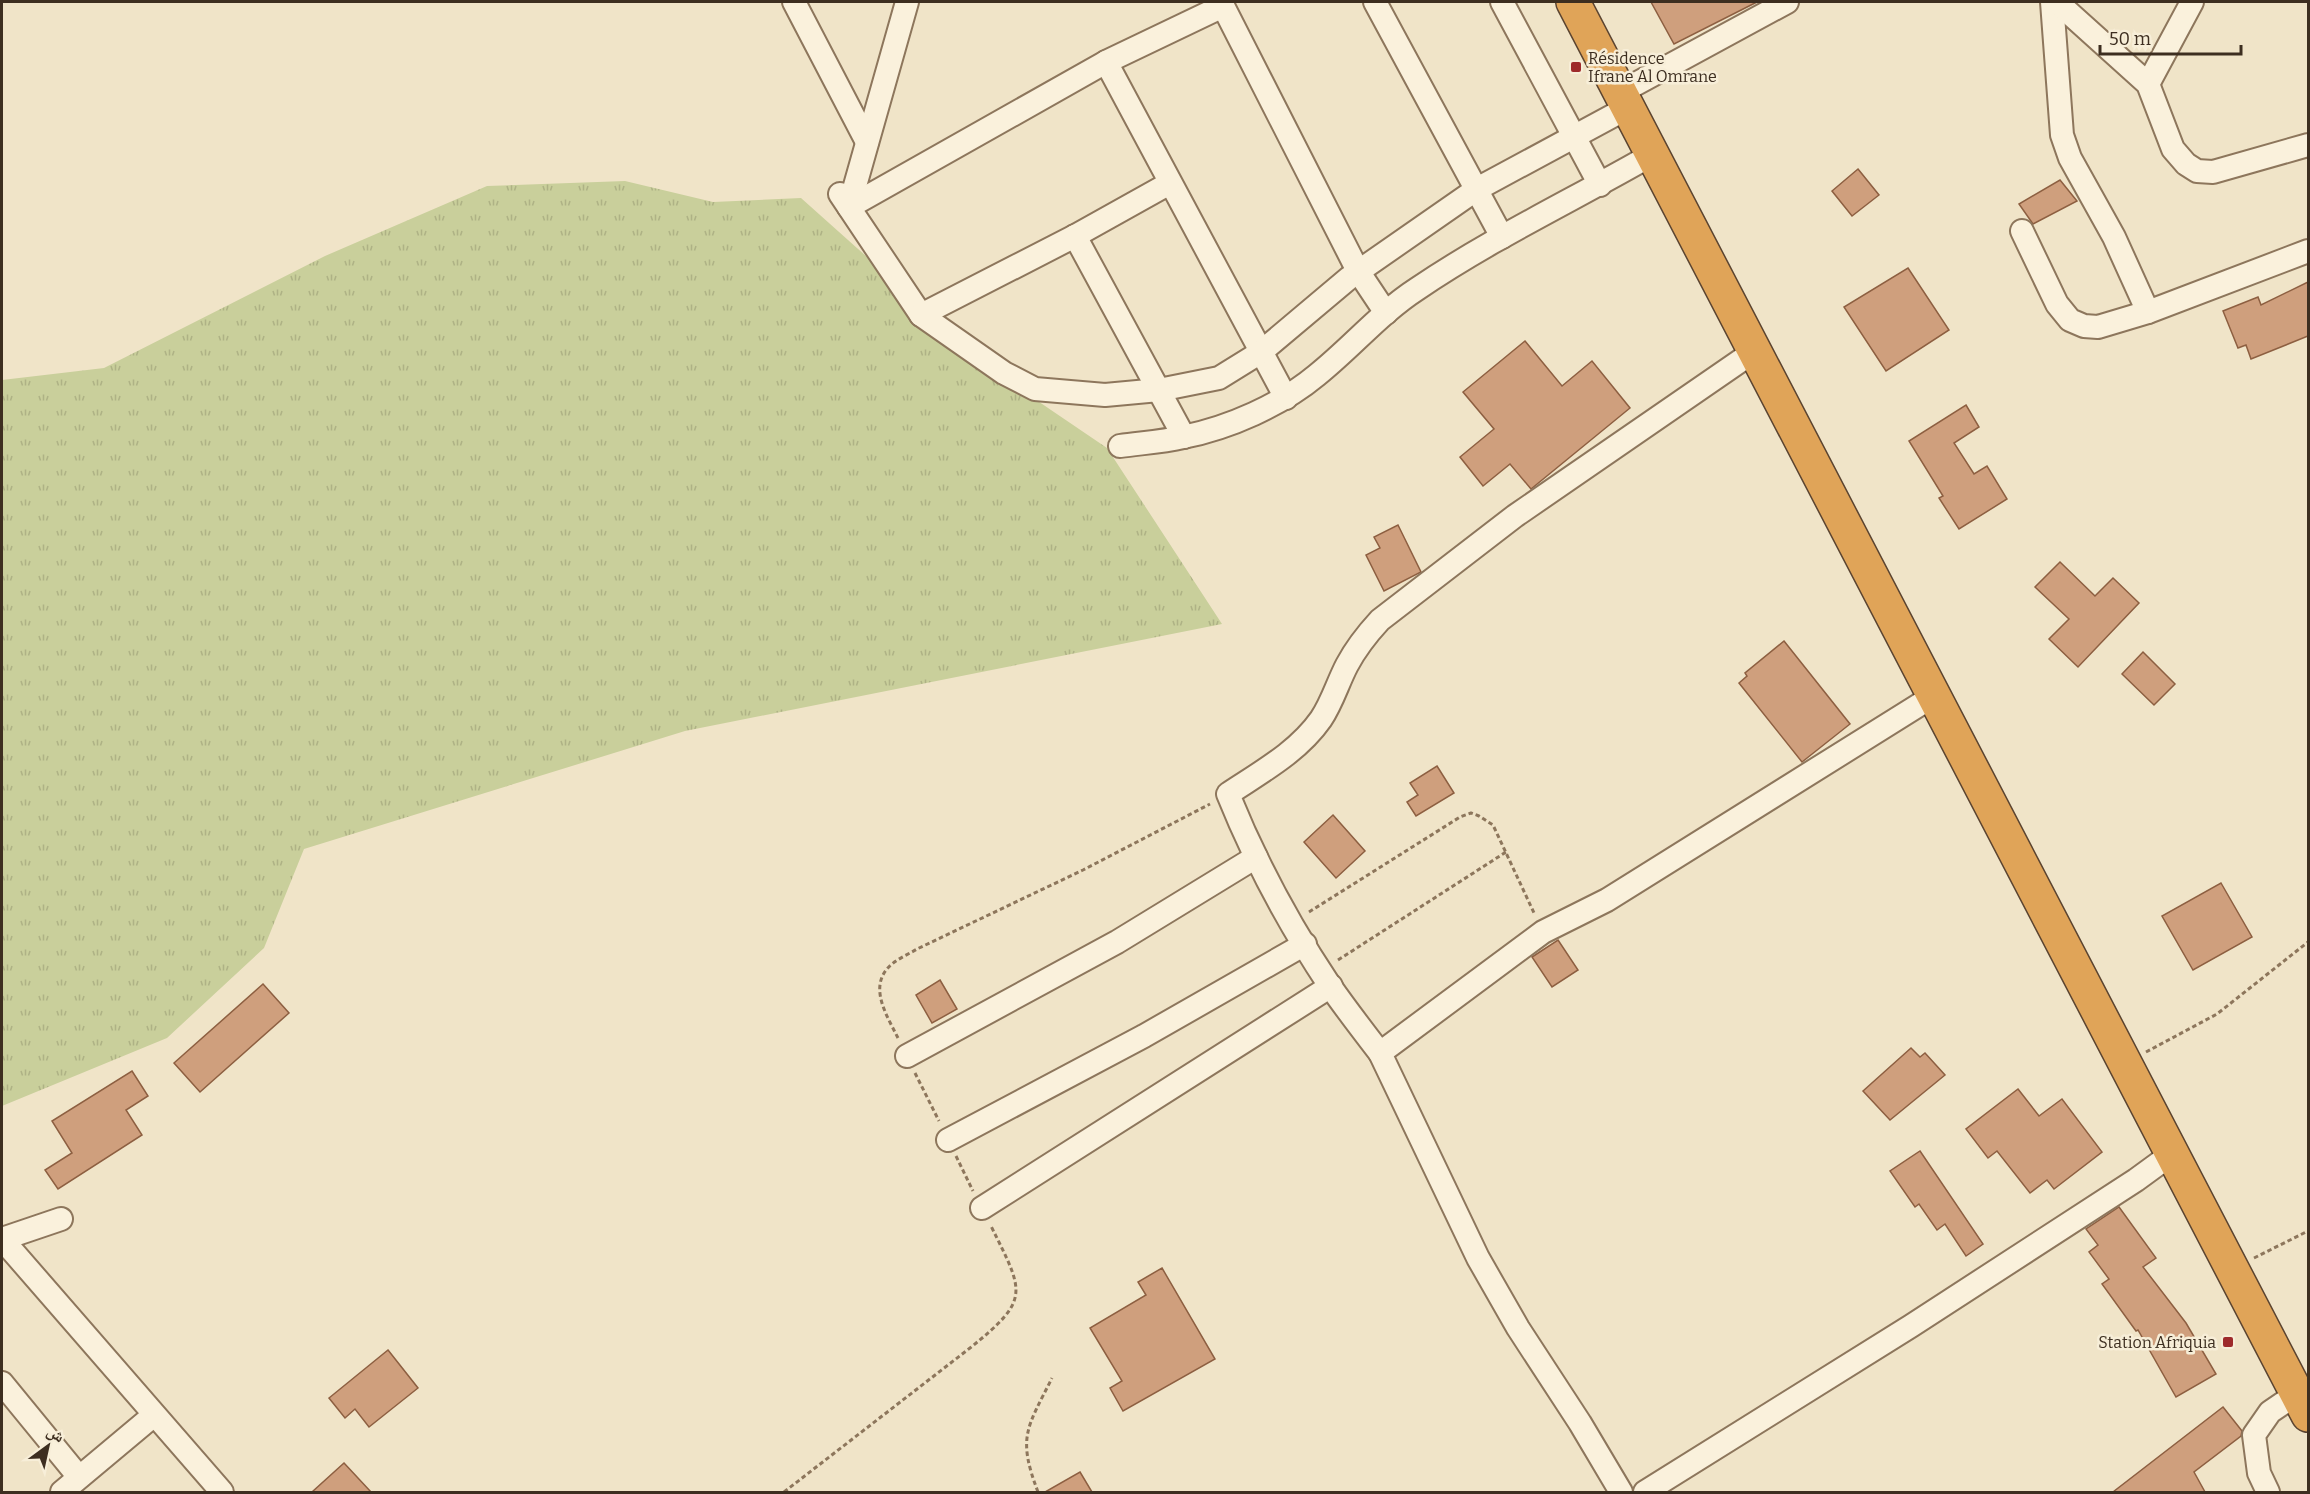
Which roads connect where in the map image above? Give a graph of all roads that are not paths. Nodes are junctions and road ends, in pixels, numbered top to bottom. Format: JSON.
{"nodes":[{"id":1,"x":794,"y":2,"type":"edge"},
{"id":2,"x":907,"y":2,"type":"edge"},
{"id":3,"x":1375,"y":2,"type":"edge"},
{"id":4,"x":1502,"y":2,"type":"edge"},
{"id":5,"x":1573,"y":2,"type":"edge"},
{"id":6,"x":1787,"y":2,"type":"edge"},
{"id":7,"x":2052,"y":2,"type":"edge"},
{"id":8,"x":2057,"y":2,"type":"edge"},
{"id":9,"x":2192,"y":2,"type":"edge"},
{"id":10,"x":1222,"y":4,"type":"edge"},
{"id":11,"x":1106,"y":62,"type":"junction"},
{"id":12,"x":2148,"y":84,"type":"junction"},
{"id":13,"x":1625,"y":100,"type":"junction"},
{"id":14,"x":1574,"y":137,"type":"junction"},
{"id":15,"x":867,"y":142,"type":"junction"},
{"id":16,"x":2308,"y":145,"type":"edge"},
{"id":17,"x":1653,"y":154,"type":"junction"},
{"id":18,"x":1170,"y":183,"type":"junction"},
{"id":19,"x":1599,"y":185,"type":"junction"},
{"id":20,"x":1477,"y":189,"type":"junction"},
{"id":21,"x":845,"y":201,"type":"junction"},
{"id":22,"x":2022,"y":231,"type":"dead end"},
{"id":23,"x":1075,"y":236,"type":"junction"},
{"id":24,"x":1502,"y":237,"type":"junction"},
{"id":25,"x":2308,"y":251,"type":"edge"},
{"id":26,"x":1358,"y":272,"type":"junction"},
{"id":27,"x":2148,"y":312,"type":"junction"},
{"id":28,"x":1386,"y":313,"type":"junction"},
{"id":29,"x":921,"y":315,"type":"junction"},
{"id":30,"x":1756,"y":350,"type":"junction"},
{"id":31,"x":1261,"y":352,"type":"junction"},
{"id":32,"x":1159,"y":390,"type":"junction"},
{"id":33,"x":1286,"y":398,"type":"junction"},
{"id":34,"x":1184,"y":437,"type":"junction"},
{"id":35,"x":1120,"y":446,"type":"dead end"},
{"id":36,"x":1935,"y":695,"type":"junction"},
{"id":37,"x":1256,"y":857,"type":"junction"},
{"id":38,"x":1305,"y":944,"type":"junction"},
{"id":39,"x":1326,"y":979,"type":"junction"},
{"id":40,"x":1380,"y":1053,"type":"junction"},
{"id":41,"x":907,"y":1056,"type":"dead end"},
{"id":42,"x":948,"y":1140,"type":"dead end"},
{"id":43,"x":2173,"y":1153,"type":"junction"},
{"id":44,"x":982,"y":1208,"type":"dead end"},
{"id":45,"x":62,"y":1219,"type":"dead end"},
{"id":46,"x":2,"y":1239,"type":"edge"},
{"id":47,"x":2,"y":1383,"type":"edge"},
{"id":48,"x":2303,"y":1404,"type":"edge"},
{"id":49,"x":154,"y":1414,"type":"junction"},
{"id":50,"x":80,"y":1477,"type":"junction"},
{"id":51,"x":212,"y":1489,"type":"edge"},
{"id":52,"x":62,"y":1492,"type":"edge"},
{"id":53,"x":1621,"y":1492,"type":"edge"},
{"id":54,"x":1646,"y":1492,"type":"edge"},
{"id":55,"x":2268,"y":1492,"type":"edge"}],
"edges":[{"from":1,"to":15,"type":"street"},
{"from":2,"to":15,"type":"street"},
{"from":3,"to":20,"type":"street"},
{"from":4,"to":14,"type":"street"},
{"from":5,"to":13,"type":"highway"},
{"from":6,"to":13,"type":"street"},
{"from":7,"to":27,"type":"street"},
{"from":8,"to":12,"type":"street"},
{"from":9,"to":12,"type":"street"},
{"from":10,"to":11,"type":"street"},
{"from":10,"to":26,"type":"street"},
{"from":11,"to":18,"type":"street"},
{"from":11,"to":21,"type":"street"},
{"from":12,"to":16,"type":"street"},
{"from":13,"to":14,"type":"street"},
{"from":13,"to":17,"type":"highway"},
{"from":14,"to":19,"type":"street"},
{"from":14,"to":20,"type":"street"},
{"from":15,"to":21,"type":"street"},
{"from":17,"to":19,"type":"street"},
{"from":17,"to":30,"type":"highway"},
{"from":18,"to":23,"type":"street"},
{"from":18,"to":31,"type":"street"},
{"from":19,"to":24,"type":"street"},
{"from":20,"to":24,"type":"street"},
{"from":20,"to":26,"type":"street"},
{"from":21,"to":29,"type":"street"},
{"from":22,"to":27,"type":"street"},
{"from":23,"to":29,"type":"street"},
{"from":23,"to":32,"type":"street"},
{"from":24,"to":28,"type":"street"},
{"from":25,"to":27,"type":"street"},
{"from":26,"to":28,"type":"street"},
{"from":26,"to":31,"type":"street"},
{"from":28,"to":33,"type":"street"},
{"from":29,"to":32,"type":"street"},
{"from":30,"to":36,"type":"highway"},
{"from":30,"to":37,"type":"street"},
{"from":31,"to":32,"type":"street"},
{"from":31,"to":33,"type":"street"},
{"from":32,"to":34,"type":"street"},
{"from":33,"to":34,"type":"street"},
{"from":34,"to":35,"type":"street"},
{"from":36,"to":40,"type":"street"},
{"from":36,"to":43,"type":"highway"},
{"from":37,"to":38,"type":"street"},
{"from":37,"to":41,"type":"street"},
{"from":38,"to":39,"type":"street"},
{"from":38,"to":42,"type":"street"},
{"from":39,"to":40,"type":"street"},
{"from":39,"to":44,"type":"street"},
{"from":40,"to":53,"type":"street"},
{"from":43,"to":48,"type":"highway"},
{"from":43,"to":54,"type":"street"},
{"from":45,"to":46,"type":"street"},
{"from":46,"to":49,"type":"street"},
{"from":47,"to":50,"type":"street"},
{"from":48,"to":55,"type":"street"},
{"from":49,"to":50,"type":"street"},
{"from":49,"to":51,"type":"street"},
{"from":50,"to":52,"type":"street"}]}
